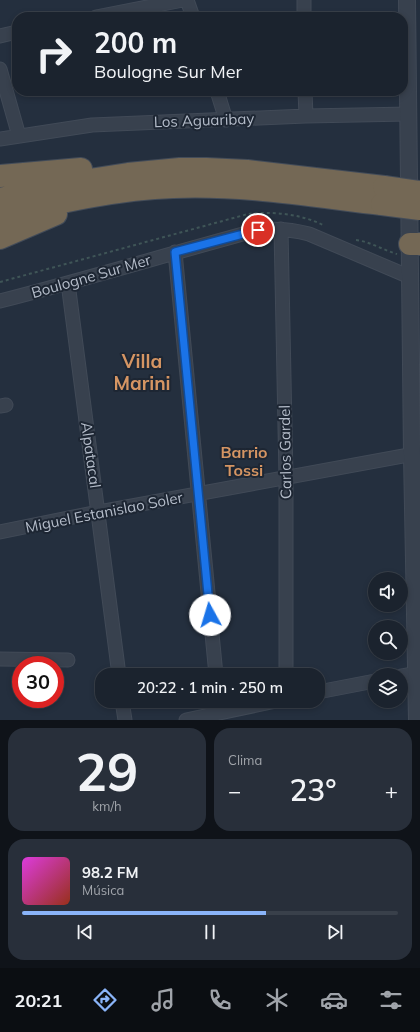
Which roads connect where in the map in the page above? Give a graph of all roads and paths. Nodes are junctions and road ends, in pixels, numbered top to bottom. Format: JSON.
{"nodes":[{"id":1,"x":183,"y":0,"type":"edge"},
{"id":2,"x":187,"y":0,"type":"edge"},
{"id":3,"x":304,"y":0,"type":"edge"},
{"id":4,"x":407,"y":0,"type":"edge"},
{"id":5,"x":122,"y":12,"type":"edge"},
{"id":6,"x":191,"y":12,"type":"edge"},
{"id":7,"x":304,"y":12,"type":"edge"},
{"id":8,"x":407,"y":12,"type":"edge"},
{"id":9,"x":12,"y":33,"type":"edge"},
{"id":10,"x":0,"y":36,"type":"edge"},
{"id":11,"x":408,"y":57,"type":"edge"},
{"id":12,"x":0,"y":69,"type":"edge"},
{"id":13,"x":219,"y":96,"type":"edge"},
{"id":14,"x":305,"y":96,"type":"edge"},
{"id":15,"x":409,"y":114,"type":"junction"},
{"id":16,"x":306,"y":116,"type":"junction"},
{"id":17,"x":226,"y":120,"type":"junction"},
{"id":18,"x":19,"y":136,"type":"junction"},
{"id":19,"x":0,"y":139,"type":"edge"},
{"id":20,"x":415,"y":157,"type":"edge"},
{"id":21,"x":180,"y":169,"type":"junction"},
{"id":22,"x":0,"y":176,"type":"edge"},
{"id":23,"x":420,"y":192,"type":"edge"},
{"id":24,"x":103,"y":194,"type":"junction"},
{"id":25,"x":383,"y":196,"type":"junction"},
{"id":26,"x":0,"y":199,"type":"edge"},
{"id":27,"x":420,"y":209,"type":"edge"},
{"id":28,"x":0,"y":216,"type":"edge"},
{"id":29,"x":281,"y":229,"type":"junction"},
{"id":30,"x":0,"y":238,"type":"edge"},
{"id":31,"x":415,"y":244,"type":"edge"},
{"id":32,"x":175,"y":252,"type":"junction"},
{"id":33,"x":410,"y":277,"type":"junction"},
{"id":34,"x":68,"y":284,"type":"junction"},
{"id":35,"x":0,"y":301,"type":"edge"},
{"id":36,"x":416,"y":454,"type":"edge"},
{"id":37,"x":286,"y":477,"type":"junction"},
{"id":38,"x":198,"y":494,"type":"junction"},
{"id":39,"x":98,"y":512,"type":"junction"},
{"id":40,"x":0,"y":532,"type":"edge"},
{"id":41,"x":0,"y":659,"type":"edge"},
{"id":42,"x":68,"y":660,"type":"dead end"},
{"id":43,"x":118,"y":668,"type":"edge"},
{"id":44,"x":215,"y":668,"type":"edge"},
{"id":45,"x":286,"y":668,"type":"edge"},
{"id":46,"x":418,"y":672,"type":"edge"},
{"id":47,"x":408,"y":674,"type":"edge"},
{"id":48,"x":368,"y":682,"type":"edge"},
{"id":49,"x":325,"y":691,"type":"edge"},
{"id":50,"x":123,"y":708,"type":"edge"},
{"id":51,"x":216,"y":708,"type":"edge"},
{"id":52,"x":125,"y":720,"type":"edge"},
{"id":53,"x":186,"y":720,"type":"edge"},
{"id":54,"x":417,"y":720,"type":"edge"}],
"edges":[{"from":1,"to":5,"type":"street"},
{"from":2,"to":6,"type":"street"},
{"from":3,"to":7,"type":"street"},
{"from":4,"to":8,"type":"street"},
{"from":9,"to":10,"type":"street"},
{"from":11,"to":15,"type":"street"},
{"from":12,"to":18,"type":"street"},
{"from":13,"to":17,"type":"street"},
{"from":14,"to":16,"type":"street"},
{"from":15,"to":16,"type":"street","name":"Los Aguaribay"},
{"from":15,"to":20,"type":"street"},
{"from":16,"to":17,"type":"street","name":"Los Aguaribay"},
{"from":17,"to":18,"type":"street","name":"Los Aguaribay"},
{"from":18,"to":19,"type":"street","name":"Los Aguaribay"},
{"from":20,"to":31,"type":"street"},
{"from":21,"to":22,"type":"highway"},
{"from":21,"to":25,"type":"highway"},
{"from":21,"to":26,"type":"highway"},
{"from":23,"to":25,"type":"highway","bridge":true},
{"from":24,"to":25,"type":"highway"},
{"from":24,"to":28,"type":"highway"},
{"from":24,"to":30,"type":"highway"},
{"from":25,"to":27,"type":"highway","bridge":true},
{"from":29,"to":32,"type":"street","name":"Boulogne Sur Mer"},
{"from":29,"to":33,"type":"street","name":"Boulogne Sur Mer"},
{"from":29,"to":37,"type":"street","name":"Carlos Gardel"},
{"from":31,"to":33,"type":"street"},
{"from":32,"to":34,"type":"street","name":"Boulogne Sur Mer"},
{"from":32,"to":38,"type":"street"},
{"from":33,"to":36,"type":"street"},
{"from":34,"to":35,"type":"street","name":"Boulogne Sur Mer"},
{"from":34,"to":39,"type":"street","name":"Alpatacal"},
{"from":36,"to":37,"type":"street","name":"Miguel Estanislao Soler"},
{"from":36,"to":46,"type":"street"},
{"from":37,"to":38,"type":"street","name":"Miguel Estanislao Soler"},
{"from":37,"to":45,"type":"street","name":"Carlos Gardel"},
{"from":38,"to":39,"type":"street","name":"Miguel Estanislao Soler"},
{"from":38,"to":44,"type":"street"},
{"from":39,"to":40,"type":"street","name":"Miguel Estanislao Soler"},
{"from":39,"to":43,"type":"street","name":"Alpatacal"},
{"from":41,"to":42,"type":"street"},
{"from":46,"to":47,"type":"street"},
{"from":46,"to":54,"type":"street"},
{"from":48,"to":49,"type":"street"},
{"from":50,"to":52,"type":"street"},
{"from":51,"to":53,"type":"street"}]}
